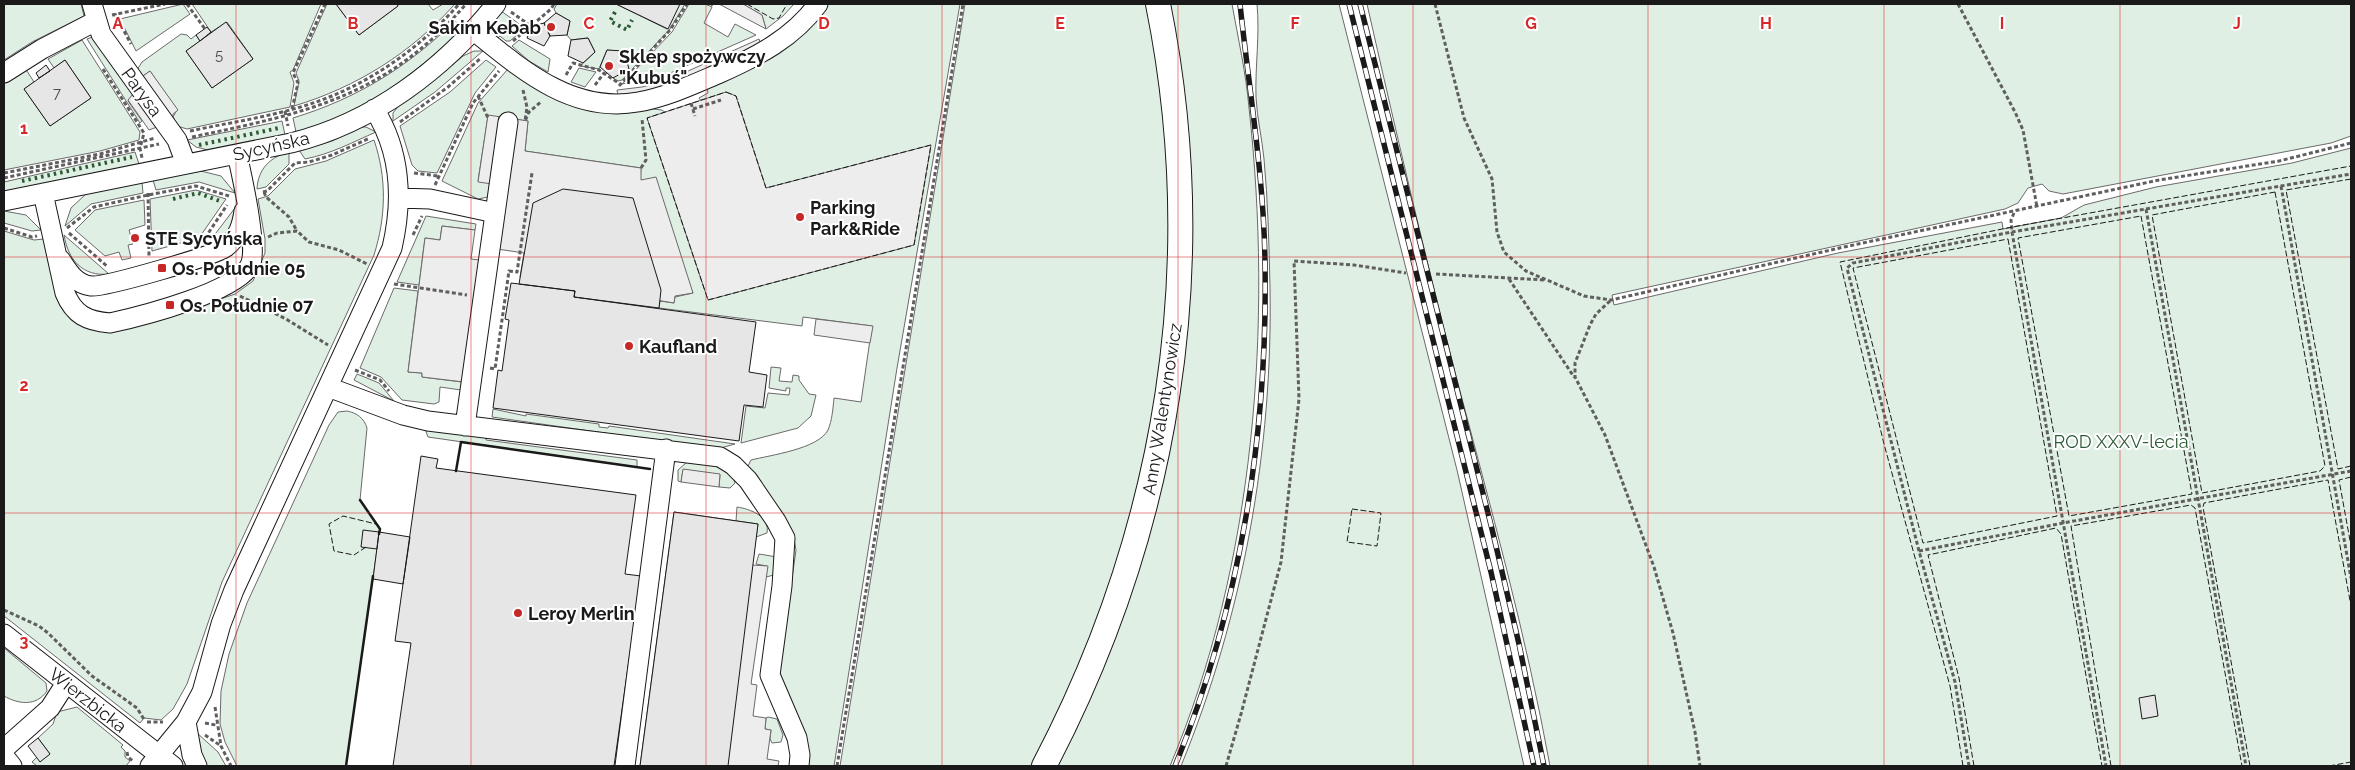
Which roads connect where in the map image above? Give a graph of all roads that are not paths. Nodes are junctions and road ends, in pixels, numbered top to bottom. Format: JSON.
{"nodes":[{"id":1,"x":818,"y":4,"type":"edge"},
{"id":2,"x":1158,"y":4,"type":"edge"},
{"id":3,"x":500,"y":5,"type":"edge"},
{"id":4,"x":94,"y":14,"type":"edge"},
{"id":5,"x":474,"y":30,"type":"junction"},
{"id":6,"x":4,"y":73,"type":"edge"},
{"id":7,"x":374,"y":109,"type":"junction"},
{"id":8,"x":508,"y":122,"type":"dead end"},
{"id":9,"x":237,"y":154,"type":"junction"},
{"id":10,"x":186,"y":164,"type":"junction"},
{"id":11,"x":42,"y":193,"type":"junction"},
{"id":12,"x":239,"y":196,"type":"junction"},
{"id":13,"x":399,"y":198,"type":"junction"},
{"id":14,"x":4,"y":201,"type":"edge"},
{"id":15,"x":495,"y":213,"type":"junction"},
{"id":16,"x":55,"y":249,"type":"junction"},
{"id":17,"x":328,"y":387,"type":"junction"},
{"id":18,"x":465,"y":426,"type":"junction"},
{"id":19,"x":666,"y":450,"type":"junction"},
{"id":20,"x":4,"y":634,"type":"edge"},
{"id":21,"x":66,"y":684,"type":"junction"},
{"id":22,"x":186,"y":722,"type":"junction"},
{"id":23,"x":4,"y":749,"type":"edge"},
{"id":24,"x":4,"y":756,"type":"edge"},
{"id":25,"x":161,"y":763,"type":"edge"},
{"id":26,"x":12,"y":766,"type":"edge"},
{"id":27,"x":198,"y":766,"type":"edge"},
{"id":28,"x":626,"y":766,"type":"edge"},
{"id":29,"x":799,"y":766,"type":"edge"},
{"id":30,"x":1044,"y":766,"type":"edge"}],
"edges":[{"from":1,"to":5,"type":"street"},
{"from":2,"to":30,"type":"main road","name":"Anny Walentynowicz"},
{"from":3,"to":5,"type":"street","name":"Sycyńska"},
{"from":4,"to":6,"type":"street"},
{"from":4,"to":10,"type":"street","name":"Parysa"},
{"from":5,"to":7,"type":"street","name":"Sycyńska"},
{"from":7,"to":9,"type":"street","name":"Sycyńska"},
{"from":7,"to":13,"type":"street"},
{"from":8,"to":15,"type":"street"},
{"from":9,"to":10,"type":"street","name":"Sycyńska"},
{"from":9,"to":12,"type":"street"},
{"from":10,"to":11,"type":"street","name":"Sycyńska"},
{"from":11,"to":14,"type":"street","name":"Sycyńska"},
{"from":11,"to":16,"type":"street"},
{"from":12,"to":16,"type":"street"},
{"from":12,"to":16,"type":"street"},
{"from":13,"to":15,"type":"street"},
{"from":13,"to":17,"type":"street"},
{"from":15,"to":18,"type":"street"},
{"from":17,"to":18,"type":"street"},
{"from":17,"to":22,"type":"street"},
{"from":18,"to":19,"type":"street"},
{"from":19,"to":28,"type":"street"},
{"from":19,"to":29,"type":"street"},
{"from":20,"to":21,"type":"street","name":"Wierzbicka"},
{"from":21,"to":23,"type":"street"},
{"from":21,"to":25,"type":"street","name":"Wierzbicka"},
{"from":22,"to":25,"type":"street"},
{"from":22,"to":27,"type":"street"},
{"from":24,"to":26,"type":"street"}]}
